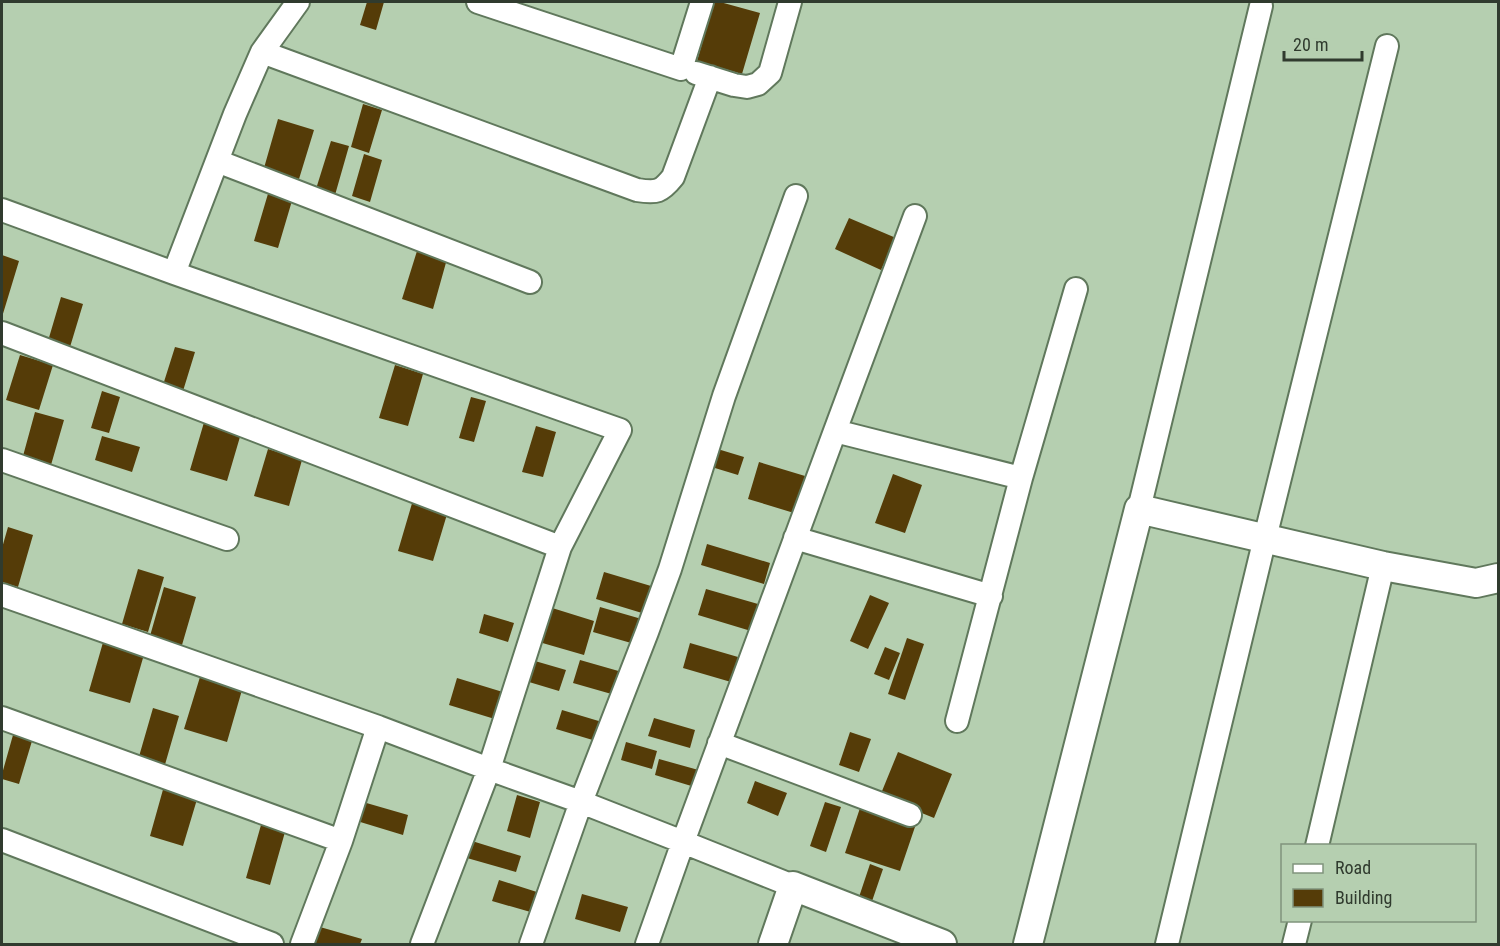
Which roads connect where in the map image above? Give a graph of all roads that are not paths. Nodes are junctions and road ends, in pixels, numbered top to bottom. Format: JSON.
{"nodes":[{"id":1,"x":298,"y":2,"type":"edge"},
{"id":2,"x":478,"y":2,"type":"edge"},
{"id":3,"x":702,"y":2,"type":"edge"},
{"id":4,"x":790,"y":2,"type":"edge"},
{"id":5,"x":1261,"y":6,"type":"dead end"},
{"id":6,"x":1387,"y":46,"type":"dead end"},
{"id":7,"x":262,"y":52,"type":"junction"},
{"id":8,"x":681,"y":69,"type":"junction"},
{"id":9,"x":710,"y":77,"type":"junction"},
{"id":10,"x":217,"y":161,"type":"junction"},
{"id":11,"x":796,"y":196,"type":"dead end"},
{"id":12,"x":2,"y":210,"type":"edge"},
{"id":13,"x":915,"y":216,"type":"dead end"},
{"id":14,"x":174,"y":273,"type":"junction"},
{"id":15,"x":530,"y":282,"type":"dead end"},
{"id":16,"x":1076,"y":289,"type":"dead end"},
{"id":17,"x":2,"y":333,"type":"edge"},
{"id":18,"x":835,"y":431,"type":"junction"},
{"id":19,"x":2,"y":460,"type":"edge"},
{"id":20,"x":1021,"y":478,"type":"junction"},
{"id":21,"x":1139,"y":509,"type":"junction"},
{"id":22,"x":795,"y":538,"type":"junction"},
{"id":23,"x":1265,"y":538,"type":"junction"},
{"id":24,"x":227,"y":539,"type":"dead end"},
{"id":25,"x":560,"y":548,"type":"junction"},
{"id":26,"x":1383,"y":566,"type":"junction"},
{"id":27,"x":1498,"y":578,"type":"edge"},
{"id":28,"x":2,"y":595,"type":"edge"},
{"id":29,"x":991,"y":596,"type":"junction"},
{"id":30,"x":2,"y":718,"type":"edge"},
{"id":31,"x":957,"y":722,"type":"dead end"},
{"id":32,"x":378,"y":727,"type":"junction"},
{"id":33,"x":719,"y":743,"type":"junction"},
{"id":34,"x":489,"y":769,"type":"junction"},
{"id":35,"x":581,"y":802,"type":"junction"},
{"id":36,"x":910,"y":815,"type":"dead end"},
{"id":37,"x":2,"y":840,"type":"edge"},
{"id":38,"x":341,"y":842,"type":"junction"},
{"id":39,"x":683,"y":842,"type":"junction"},
{"id":40,"x":1317,"y":844,"type":"edge"},
{"id":41,"x":793,"y":886,"type":"junction"},
{"id":42,"x":1300,"y":922,"type":"edge"},
{"id":43,"x":272,"y":945,"type":"edge"},
{"id":44,"x":302,"y":945,"type":"edge"},
{"id":45,"x":422,"y":945,"type":"edge"},
{"id":46,"x":531,"y":945,"type":"edge"},
{"id":47,"x":647,"y":945,"type":"edge"},
{"id":48,"x":773,"y":945,"type":"edge"},
{"id":49,"x":942,"y":945,"type":"edge"},
{"id":50,"x":1028,"y":945,"type":"edge"},
{"id":51,"x":1167,"y":945,"type":"edge"},
{"id":52,"x":1294,"y":945,"type":"edge"}],
"edges":[{"from":1,"to":7,"type":"street"},
{"from":2,"to":8,"type":"street"},
{"from":3,"to":8,"type":"street"},
{"from":4,"to":9,"type":"street"},
{"from":5,"to":21,"type":"street"},
{"from":6,"to":23,"type":"street"},
{"from":7,"to":9,"type":"street"},
{"from":7,"to":10,"type":"street"},
{"from":8,"to":9,"type":"street"},
{"from":10,"to":14,"type":"street"},
{"from":10,"to":15,"type":"street"},
{"from":11,"to":35,"type":"street"},
{"from":12,"to":14,"type":"street"},
{"from":13,"to":18,"type":"street"},
{"from":14,"to":25,"type":"street"},
{"from":16,"to":20,"type":"street"},
{"from":17,"to":25,"type":"street"},
{"from":18,"to":20,"type":"street"},
{"from":18,"to":22,"type":"street"},
{"from":19,"to":24,"type":"street"},
{"from":20,"to":29,"type":"street"},
{"from":21,"to":23,"type":"street"},
{"from":21,"to":50,"type":"street"},
{"from":22,"to":29,"type":"street"},
{"from":22,"to":33,"type":"street"},
{"from":23,"to":26,"type":"street"},
{"from":23,"to":51,"type":"street"},
{"from":25,"to":34,"type":"street"},
{"from":26,"to":27,"type":"street"},
{"from":26,"to":40,"type":"street"},
{"from":28,"to":32,"type":"street"},
{"from":29,"to":31,"type":"street"},
{"from":30,"to":38,"type":"street"},
{"from":32,"to":34,"type":"street"},
{"from":32,"to":38,"type":"street"},
{"from":33,"to":36,"type":"street"},
{"from":33,"to":39,"type":"street"},
{"from":34,"to":35,"type":"street"},
{"from":34,"to":45,"type":"street"},
{"from":35,"to":39,"type":"street"},
{"from":35,"to":46,"type":"street"},
{"from":37,"to":43,"type":"street"},
{"from":38,"to":44,"type":"street"},
{"from":39,"to":41,"type":"street"},
{"from":39,"to":47,"type":"street"},
{"from":41,"to":48,"type":"street"},
{"from":41,"to":49,"type":"street"},
{"from":42,"to":52,"type":"street"}]}
